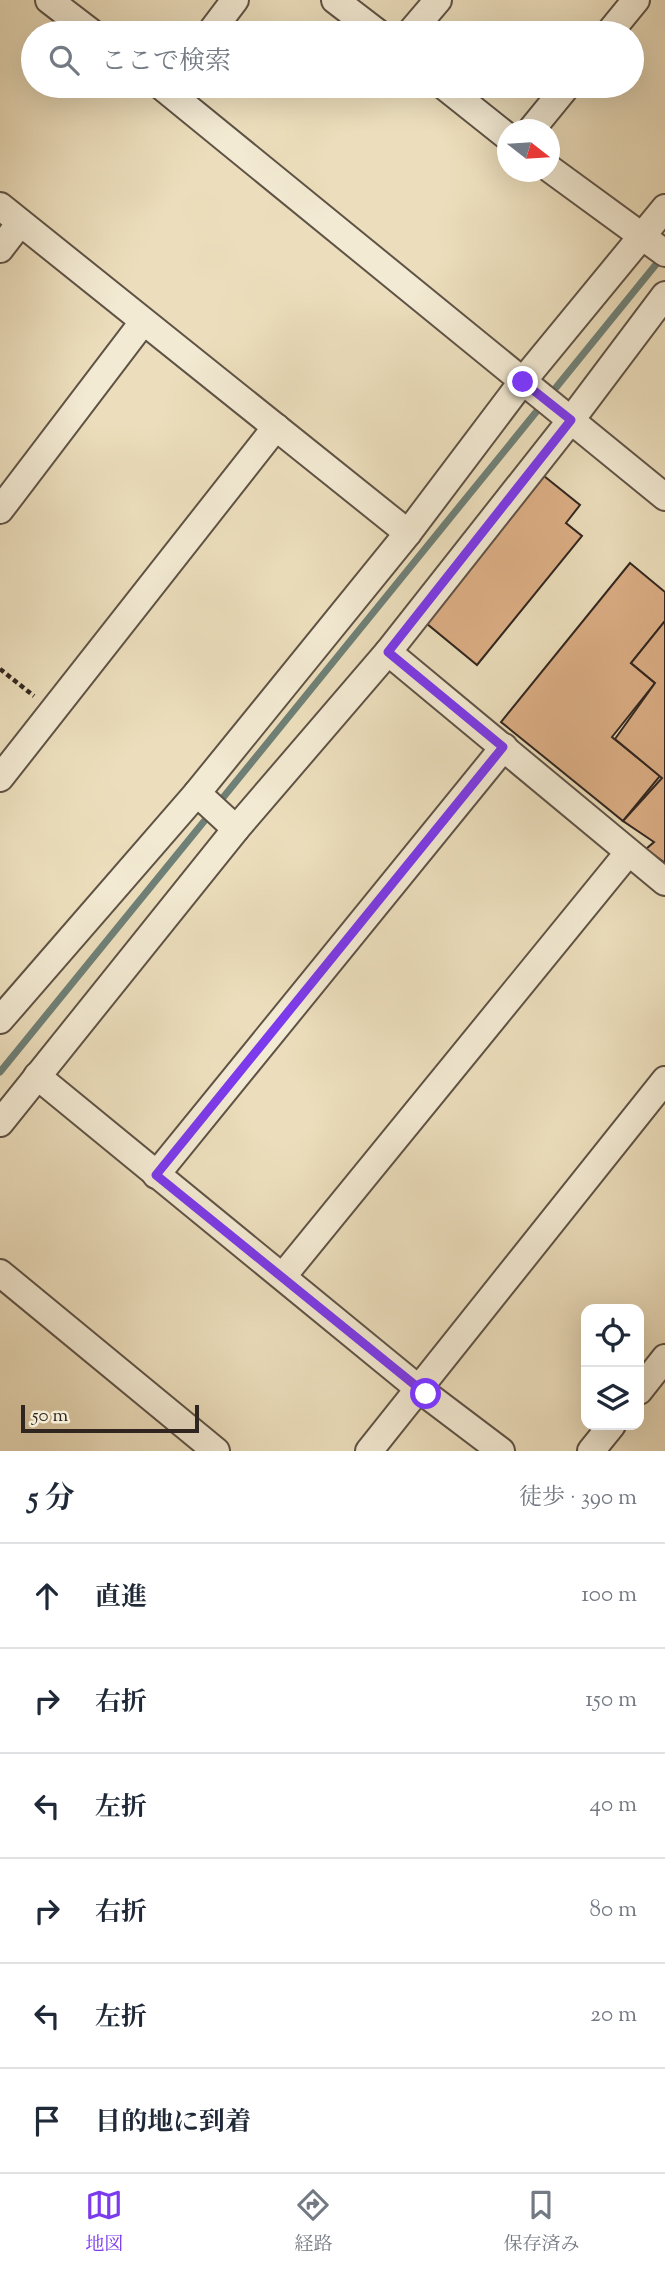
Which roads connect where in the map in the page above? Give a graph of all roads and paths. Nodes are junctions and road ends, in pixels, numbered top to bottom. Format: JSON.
{"nodes":[{"id":1,"x":48,"y":0,"type":"edge"},
{"id":2,"x":235,"y":0,"type":"edge"},
{"id":3,"x":335,"y":0,"type":"edge"},
{"id":4,"x":438,"y":0,"type":"edge"},
{"id":5,"x":636,"y":0,"type":"edge"},
{"id":6,"x":76,"y":21,"type":"edge"},
{"id":7,"x":219,"y":21,"type":"edge"},
{"id":8,"x":362,"y":21,"type":"edge"},
{"id":9,"x":420,"y":21,"type":"edge"},
{"id":10,"x":619,"y":21,"type":"edge"},
{"id":11,"x":180,"y":98,"type":"edge"},
{"id":12,"x":459,"y":98,"type":"edge"},
{"id":13,"x":557,"y":98,"type":"edge"},
{"id":14,"x":540,"y":119,"type":"edge"},
{"id":15,"x":497,"y":128,"type":"edge"},
{"id":16,"x":560,"y":176,"type":"edge"},
{"id":17,"x":0,"y":206,"type":"edge"},
{"id":18,"x":665,"y":208,"type":"edge"},
{"id":19,"x":20,"y":223,"type":"junction"},
{"id":20,"x":651,"y":242,"type":"edge"},
{"id":21,"x":0,"y":249,"type":"edge"},
{"id":22,"x":665,"y":295,"type":"edge"},
{"id":23,"x":143,"y":323,"type":"junction"},
{"id":24,"x":527,"y":385,"type":"junction"},
{"id":25,"x":565,"y":416,"type":"junction"},
{"id":26,"x":276,"y":427,"type":"junction"},
{"id":27,"x":665,"y":497,"type":"edge"},
{"id":28,"x":0,"y":510,"type":"edge"},
{"id":29,"x":408,"y":533,"type":"junction"},
{"id":30,"x":388,"y":652,"type":"junction"},
{"id":31,"x":0,"y":669,"type":"edge"},
{"id":32,"x":54,"y":712,"type":"junction"},
{"id":33,"x":503,"y":747,"type":"junction"},
{"id":34,"x":0,"y":778,"type":"edge"},
{"id":35,"x":197,"y":793,"type":"junction"},
{"id":36,"x":236,"y":830,"type":"junction"},
{"id":37,"x":628,"y":853,"type":"junction"},
{"id":38,"x":665,"y":882,"type":"edge"},
{"id":39,"x":0,"y":1020,"type":"edge"},
{"id":40,"x":37,"y":1076,"type":"junction"},
{"id":41,"x":665,"y":1080,"type":"edge"},
{"id":42,"x":0,"y":1123,"type":"edge"},
{"id":43,"x":156,"y":1175,"type":"junction"},
{"id":44,"x":0,"y":1273,"type":"edge"},
{"id":45,"x":283,"y":1276,"type":"junction"},
{"id":46,"x":665,"y":1358,"type":"edge"},
{"id":47,"x":644,"y":1385,"type":"edge"},
{"id":48,"x":419,"y":1389,"type":"junction"},
{"id":49,"x":608,"y":1430,"type":"edge"},
{"id":50,"x":216,"y":1451,"type":"edge"},
{"id":51,"x":369,"y":1451,"type":"edge"},
{"id":52,"x":501,"y":1451,"type":"edge"},
{"id":53,"x":591,"y":1451,"type":"edge"}],
"edges":[{"from":1,"to":6,"type":"street"},
{"from":2,"to":7,"type":"street"},
{"from":3,"to":8,"type":"street"},
{"from":4,"to":9,"type":"street"},
{"from":5,"to":10,"type":"street"},
{"from":11,"to":24,"type":"street"},
{"from":12,"to":15,"type":"street"},
{"from":13,"to":14,"type":"street"},
{"from":16,"to":20,"type":"street"},
{"from":17,"to":19,"type":"street"},
{"from":18,"to":20,"type":"street"},
{"from":19,"to":21,"type":"street"},
{"from":19,"to":23,"type":"street"},
{"from":20,"to":24,"type":"street"},
{"from":22,"to":25,"type":"street"},
{"from":23,"to":26,"type":"street"},
{"from":23,"to":28,"type":"street"},
{"from":24,"to":25,"type":"street"},
{"from":24,"to":29,"type":"street"},
{"from":25,"to":27,"type":"street"},
{"from":25,"to":30,"type":"street"},
{"from":26,"to":29,"type":"street"},
{"from":26,"to":32,"type":"street"},
{"from":29,"to":35,"type":"street"},
{"from":30,"to":33,"type":"street"},
{"from":30,"to":36,"type":"street"},
{"from":31,"to":32,"type":"path"},
{"from":32,"to":34,"type":"street"},
{"from":33,"to":37,"type":"street"},
{"from":33,"to":43,"type":"street"},
{"from":35,"to":36,"type":"street"},
{"from":35,"to":39,"type":"street"},
{"from":36,"to":40,"type":"street"},
{"from":37,"to":38,"type":"street"},
{"from":37,"to":45,"type":"street"},
{"from":40,"to":42,"type":"street"},
{"from":40,"to":43,"type":"street"},
{"from":41,"to":48,"type":"street"},
{"from":43,"to":45,"type":"street"},
{"from":44,"to":50,"type":"street"},
{"from":45,"to":48,"type":"street"},
{"from":46,"to":47,"type":"street"},
{"from":48,"to":51,"type":"street"},
{"from":48,"to":52,"type":"street"},
{"from":49,"to":53,"type":"street"}]}
